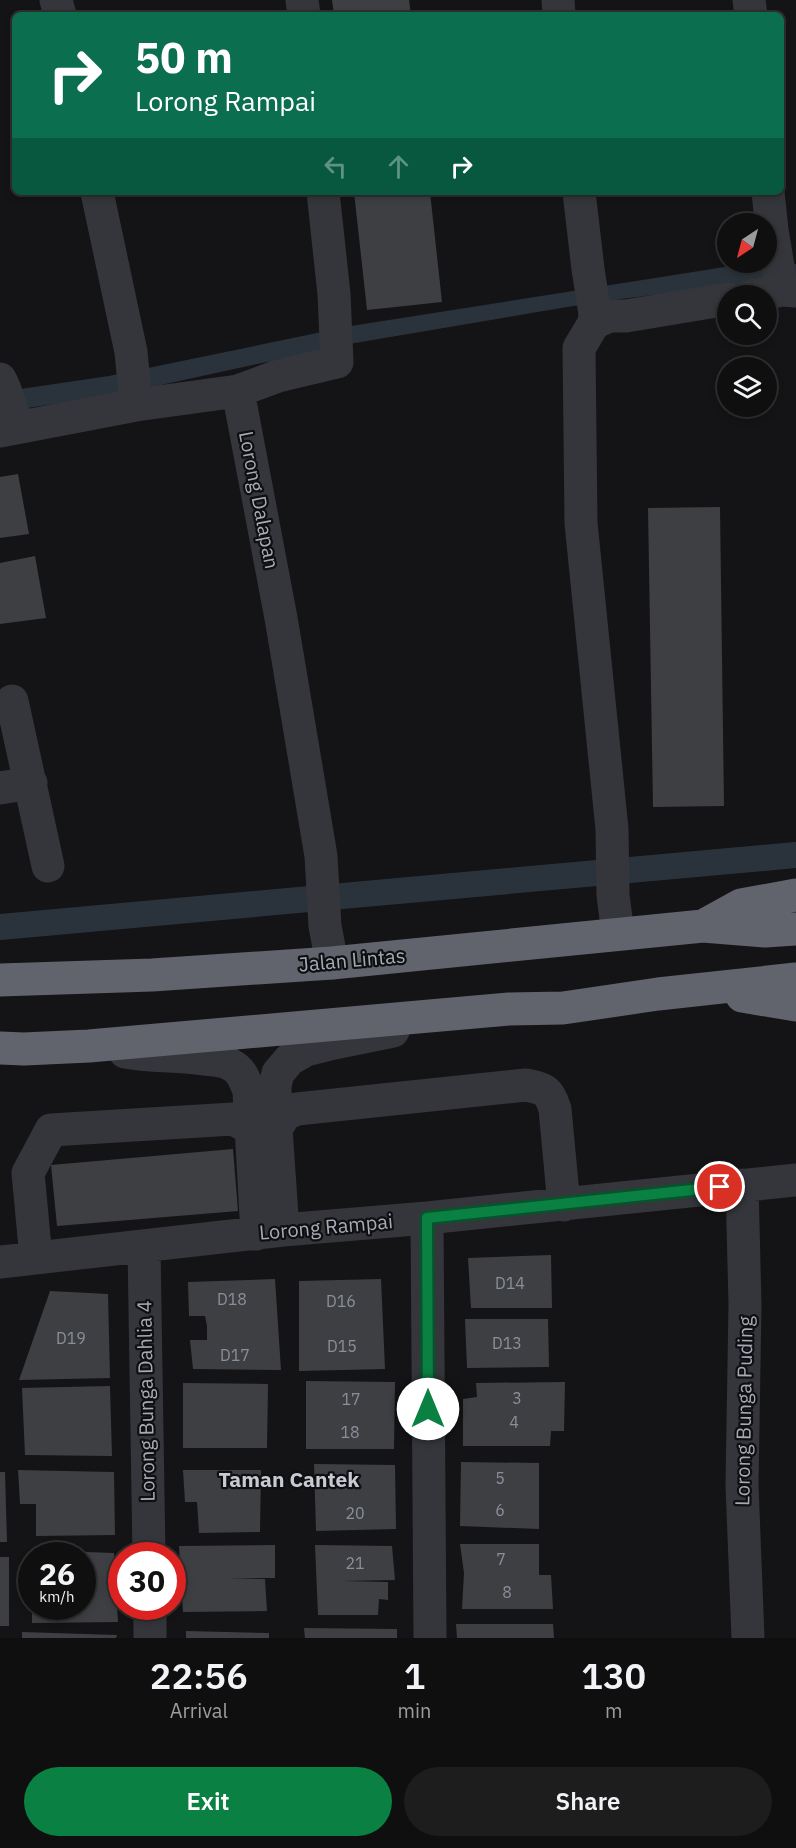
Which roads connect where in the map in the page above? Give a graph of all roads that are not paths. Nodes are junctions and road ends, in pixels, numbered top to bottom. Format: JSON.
{"nodes":[{"id":1,"x":98,"y":195,"type":"edge"},
{"id":2,"x":323,"y":195,"type":"edge"},
{"id":3,"x":579,"y":195,"type":"edge"},
{"id":4,"x":768,"y":195,"type":"edge"},
{"id":5,"x":789,"y":291,"type":"edge"},
{"id":6,"x":717,"y":301,"type":"edge"},
{"id":7,"x":595,"y":318,"type":"junction"},
{"id":8,"x":2,"y":381,"type":"edge"},
{"id":9,"x":238,"y":391,"type":"junction"},
{"id":10,"x":136,"y":405,"type":"junction"},
{"id":11,"x":11,"y":425,"type":"edge"},
{"id":12,"x":12,"y":700,"type":"dead end"},
{"id":13,"x":16,"y":785,"type":"edge"},
{"id":14,"x":48,"y":866,"type":"dead end"},
{"id":15,"x":796,"y":895,"type":"edge"},
{"id":16,"x":702,"y":926,"type":"junction"},
{"id":17,"x":796,"y":929,"type":"edge"},
{"id":18,"x":618,"y":934,"type":"junction"},
{"id":19,"x":332,"y":963,"type":"junction"},
{"id":20,"x":796,"y":979,"type":"edge"},
{"id":21,"x":0,"y":980,"type":"edge"},
{"id":22,"x":704,"y":990,"type":"junction"},
{"id":23,"x":796,"y":1005,"type":"edge"},
{"id":24,"x":509,"y":1009,"type":"junction"},
{"id":25,"x":89,"y":1046,"type":"junction"},
{"id":26,"x":8,"y":1050,"type":"edge"},
{"id":27,"x":263,"y":1129,"type":"junction"},
{"id":28,"x":796,"y":1180,"type":"edge"},
{"id":29,"x":742,"y":1185,"type":"junction"},
{"id":30,"x":564,"y":1205,"type":"junction"},
{"id":31,"x":427,"y":1218,"type":"junction"},
{"id":32,"x":270,"y":1232,"type":"junction"},
{"id":33,"x":144,"y":1247,"type":"junction"},
{"id":34,"x":36,"y":1258,"type":"junction"},
{"id":35,"x":0,"y":1262,"type":"edge"},
{"id":36,"x":149,"y":1542,"type":"edge"},
{"id":37,"x":150,"y":1620,"type":"edge"},
{"id":38,"x":150,"y":1638,"type":"edge"},
{"id":39,"x":430,"y":1638,"type":"edge"},
{"id":40,"x":748,"y":1638,"type":"edge"}],
"edges":[{"from":1,"to":10,"type":"street"},
{"from":2,"to":9,"type":"street"},
{"from":3,"to":7,"type":"street"},
{"from":4,"to":5,"type":"street"},
{"from":6,"to":7,"type":"street"},
{"from":7,"to":18,"type":"street"},
{"from":8,"to":11,"type":"street"},
{"from":9,"to":10,"type":"street"},
{"from":9,"to":19,"type":"street","name":"Lorong Dalapan"},
{"from":10,"to":11,"type":"street"},
{"from":12,"to":13,"type":"street"},
{"from":13,"to":14,"type":"street"},
{"from":15,"to":16,"type":"highway","name":"Jalan Lintas"},
{"from":16,"to":17,"type":"highway","name":"Jalan Lintas"},
{"from":16,"to":18,"type":"highway","name":"Jalan Lintas"},
{"from":18,"to":19,"type":"highway","name":"Jalan Lintas"},
{"from":19,"to":21,"type":"highway","name":"Jalan Lintas"},
{"from":20,"to":22,"type":"highway"},
{"from":22,"to":23,"type":"highway"},
{"from":22,"to":24,"type":"highway"},
{"from":24,"to":25,"type":"highway"},
{"from":24,"to":27,"type":"street"},
{"from":25,"to":26,"type":"highway"},
{"from":25,"to":27,"type":"street"},
{"from":27,"to":30,"type":"street"},
{"from":27,"to":32,"type":"street"},
{"from":27,"to":34,"type":"street"},
{"from":28,"to":29,"type":"street","name":"Lorong Rampai"},
{"from":29,"to":30,"type":"street","name":"Lorong Rampai"},
{"from":29,"to":40,"type":"street","name":"Lorong Bunga Puding"},
{"from":30,"to":31,"type":"street","name":"Lorong Rampai"},
{"from":31,"to":32,"type":"street","name":"Lorong Rampai"},
{"from":31,"to":39,"type":"street"},
{"from":32,"to":33,"type":"street","name":"Lorong Rampai"},
{"from":33,"to":34,"type":"street","name":"Lorong Rampai"},
{"from":33,"to":36,"type":"street","name":"Lorong Bunga Dahlia 4"},
{"from":34,"to":35,"type":"street","name":"Lorong Rampai"},
{"from":37,"to":38,"type":"street"}]}
